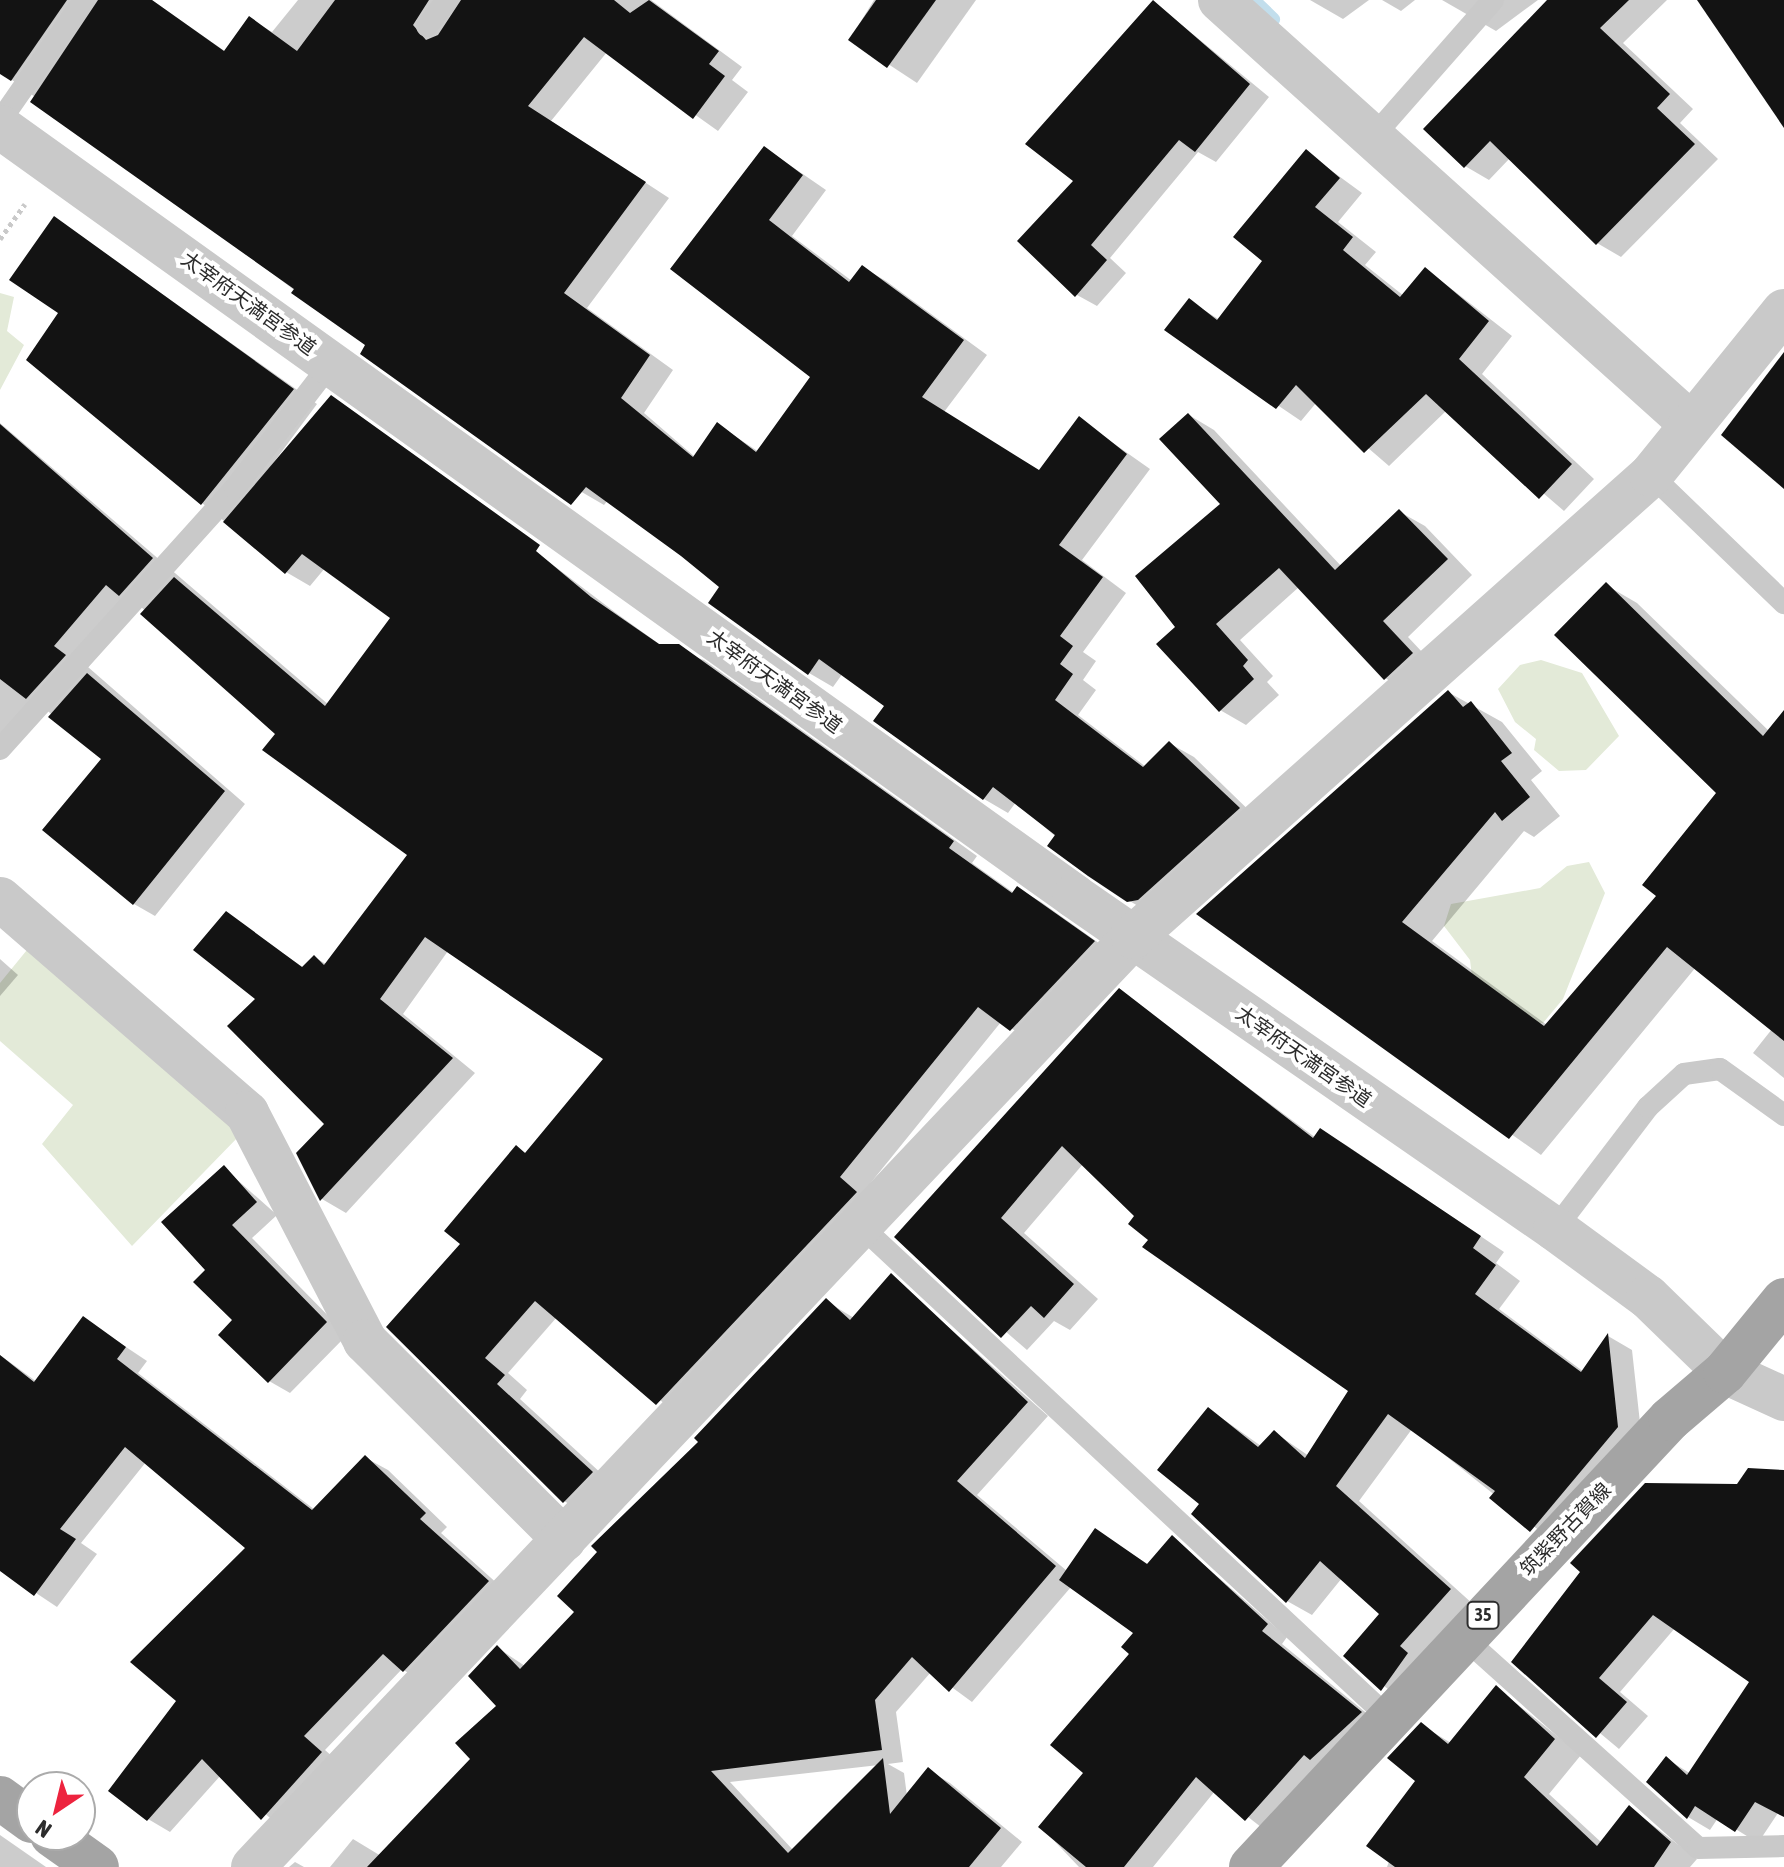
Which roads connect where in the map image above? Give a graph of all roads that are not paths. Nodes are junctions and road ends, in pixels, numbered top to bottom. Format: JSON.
{"nodes":[{"id":1,"x":84,"y":0,"type":"edge"},
{"id":2,"x":447,"y":0,"type":"edge"},
{"id":3,"x":1220,"y":0,"type":"edge"},
{"id":4,"x":1493,"y":0,"type":"edge"},
{"id":5,"x":427,"y":26,"type":"dead end"},
{"id":6,"x":0,"y":121,"type":"edge"},
{"id":7,"x":0,"y":127,"type":"edge"},
{"id":8,"x":1371,"y":139,"type":"junction"},
{"id":9,"x":1784,"y":311,"type":"edge"},
{"id":10,"x":332,"y":362,"type":"junction"},
{"id":11,"x":1689,"y":422,"type":"junction"},
{"id":12,"x":1651,"y":475,"type":"junction"},
{"id":13,"x":1784,"y":603,"type":"edge"},
{"id":14,"x":0,"y":749,"type":"edge"},
{"id":15,"x":0,"y":899,"type":"edge"},
{"id":16,"x":1133,"y":937,"type":"junction"},
{"id":17,"x":1784,"y":1115,"type":"edge"},
{"id":18,"x":863,"y":1228,"type":"junction"},
{"id":19,"x":1555,"y":1229,"type":"junction"},
{"id":20,"x":1784,"y":1300,"type":"edge"},
{"id":21,"x":1725,"y":1372,"type":"junction"},
{"id":22,"x":1784,"y":1399,"type":"edge"},
{"id":23,"x":564,"y":1539,"type":"junction"},
{"id":24,"x":1462,"y":1636,"type":"junction"},
{"id":25,"x":1388,"y":1717,"type":"junction"},
{"id":26,"x":1784,"y":1846,"type":"edge"},
{"id":27,"x":74,"y":1851,"type":"edge"},
{"id":28,"x":97,"y":1867,"type":"edge"},
{"id":29,"x":253,"y":1867,"type":"edge"},
{"id":30,"x":1251,"y":1867,"type":"edge"}],
"edges":[{"from":1,"to":6,"type":"lane"},
{"from":2,"to":5,"type":"lane"},
{"from":3,"to":8,"type":"street"},
{"from":4,"to":8,"type":"lane"},
{"from":7,"to":10,"type":"street","name":"太宰府天満宮参道"},
{"from":8,"to":11,"type":"street"},
{"from":9,"to":11,"type":"street"},
{"from":10,"to":14,"type":"lane"},
{"from":10,"to":16,"type":"street","name":"太宰府天満宮参道"},
{"from":11,"to":12,"type":"street"},
{"from":12,"to":13,"type":"lane"},
{"from":12,"to":16,"type":"street"},
{"from":15,"to":23,"type":"street"},
{"from":16,"to":18,"type":"street"},
{"from":16,"to":19,"type":"street","name":"太宰府天満宮参道"},
{"from":17,"to":19,"type":"lane"},
{"from":18,"to":23,"type":"street"},
{"from":18,"to":25,"type":"lane"},
{"from":19,"to":21,"type":"street","name":"太宰府天満宮参道"},
{"from":20,"to":21,"type":"main road","name":"筑紫野古賀線","number":"35"},
{"from":21,"to":22,"type":"street","name":"太宰府天満宮参道"},
{"from":21,"to":24,"type":"main road","name":"筑紫野古賀線","number":"35"},
{"from":23,"to":29,"type":"street"},
{"from":24,"to":25,"type":"main road","name":"筑紫野古賀線","number":"35"},
{"from":24,"to":26,"type":"lane"},
{"from":25,"to":30,"type":"main road","name":"筑紫野古賀線","number":"35"},
{"from":27,"to":28,"type":"main road"}]}
